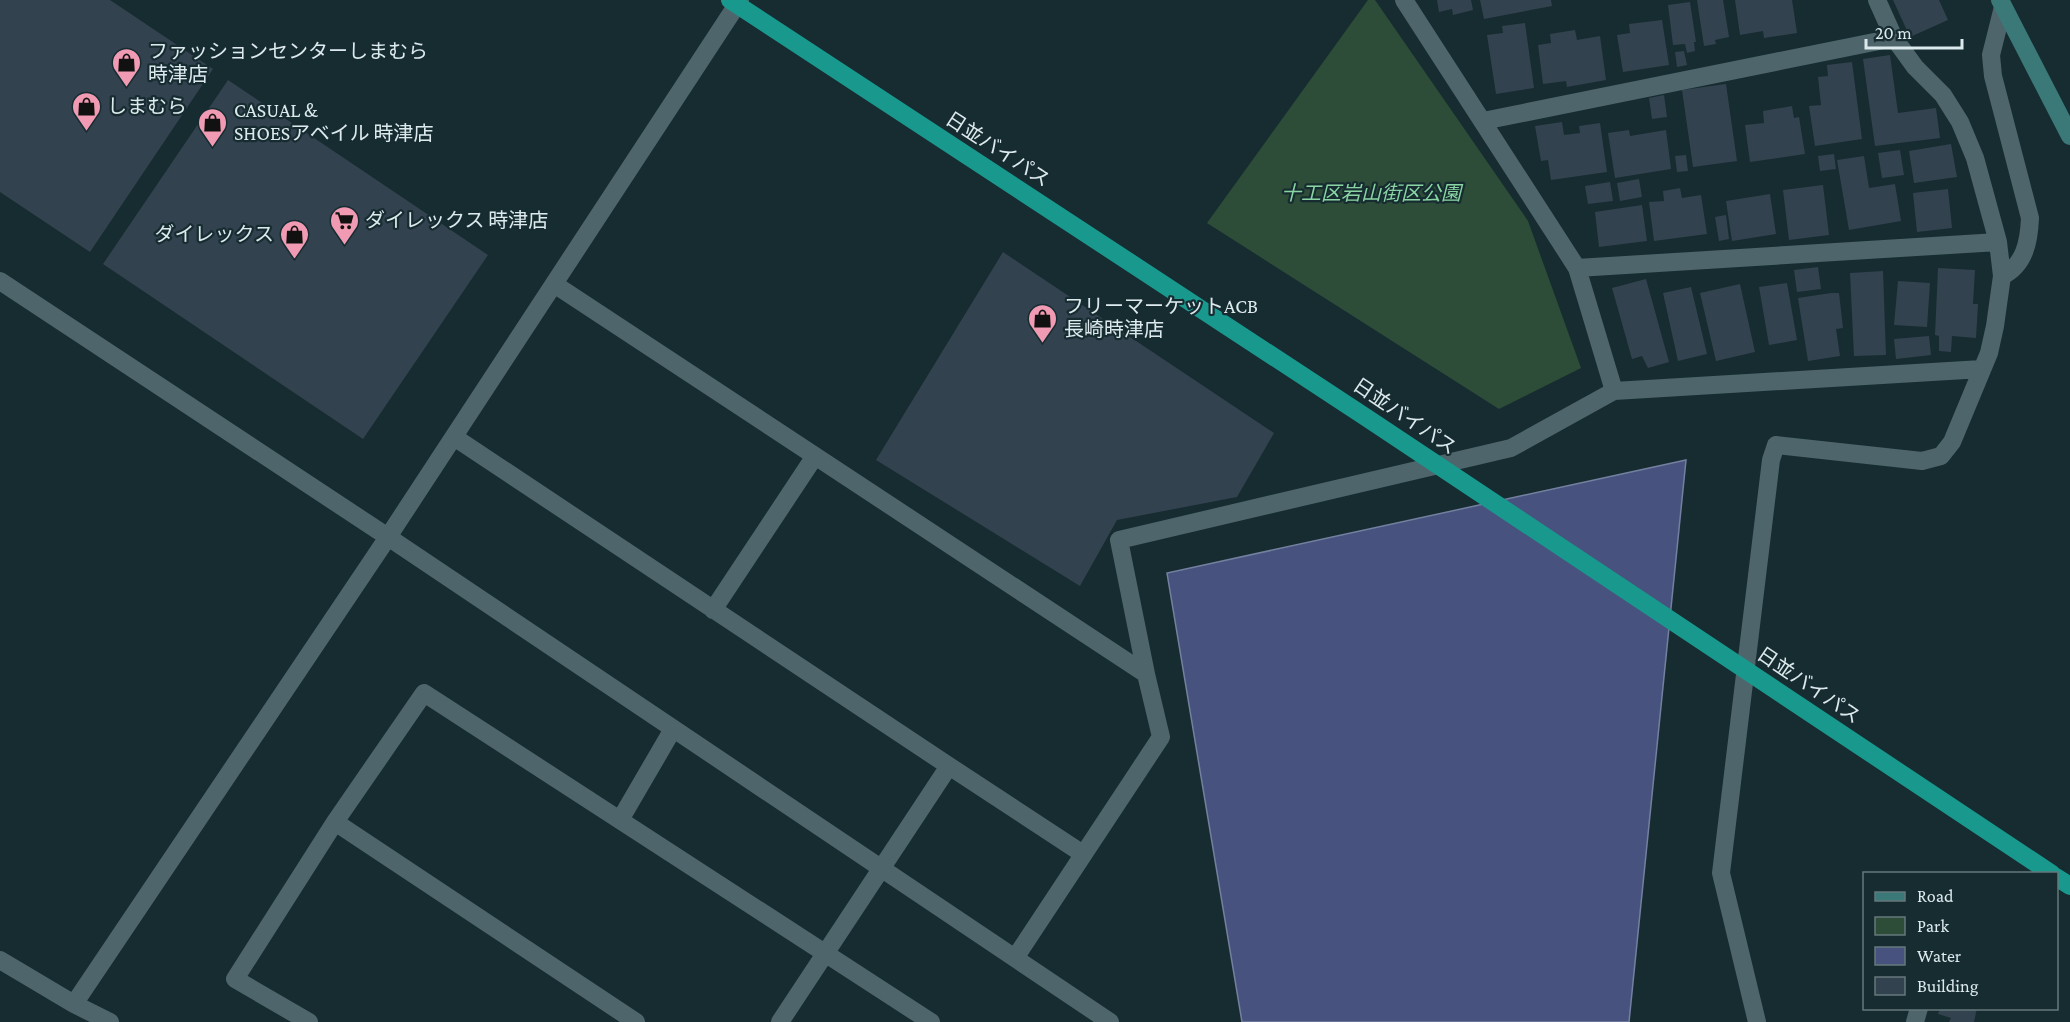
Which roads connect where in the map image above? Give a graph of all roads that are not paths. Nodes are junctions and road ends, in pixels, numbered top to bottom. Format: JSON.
{"nodes":[{"id":1,"x":1404,"y":0,"type":"edge"},
{"id":2,"x":1877,"y":0,"type":"edge"},
{"id":3,"x":735,"y":2,"type":"edge"},
{"id":4,"x":2002,"y":3,"type":"edge"},
{"id":5,"x":1894,"y":38,"type":"junction"},
{"id":6,"x":1483,"y":121,"type":"junction"},
{"id":7,"x":2070,"y":136,"type":"edge"},
{"id":8,"x":1998,"y":242,"type":"junction"},
{"id":9,"x":1576,"y":268,"type":"junction"},
{"id":10,"x":2002,"y":276,"type":"junction"},
{"id":11,"x":0,"y":281,"type":"edge"},
{"id":12,"x":554,"y":284,"type":"junction"},
{"id":13,"x":1982,"y":369,"type":"junction"},
{"id":14,"x":1614,"y":391,"type":"junction"},
{"id":15,"x":454,"y":437,"type":"junction"},
{"id":16,"x":815,"y":456,"type":"junction"},
{"id":17,"x":388,"y":537,"type":"junction"},
{"id":18,"x":713,"y":610,"type":"junction"},
{"id":19,"x":1146,"y":674,"type":"junction"},
{"id":20,"x":673,"y":729,"type":"junction"},
{"id":21,"x":949,"y":766,"type":"junction"},
{"id":22,"x":620,"y":820,"type":"junction"},
{"id":23,"x":335,"y":822,"type":"junction"},
{"id":24,"x":1083,"y":854,"type":"junction"},
{"id":25,"x":881,"y":868,"type":"junction"},
{"id":26,"x":2050,"y":872,"type":"edge"},
{"id":27,"x":825,"y":953,"type":"junction"},
{"id":28,"x":1015,"y":958,"type":"junction"},
{"id":29,"x":0,"y":960,"type":"edge"},
{"id":30,"x":74,"y":1004,"type":"junction"},
{"id":31,"x":110,"y":1022,"type":"edge"},
{"id":32,"x":309,"y":1022,"type":"edge"},
{"id":33,"x":636,"y":1022,"type":"edge"},
{"id":34,"x":780,"y":1022,"type":"edge"},
{"id":35,"x":931,"y":1022,"type":"edge"},
{"id":36,"x":1110,"y":1022,"type":"edge"},
{"id":37,"x":1757,"y":1022,"type":"edge"}],
"edges":[{"from":1,"to":6,"type":"street"},
{"from":2,"to":5,"type":"street"},
{"from":3,"to":12,"type":"street"},
{"from":3,"to":26,"type":"highway","name":"日並バイパス"},
{"from":4,"to":7,"type":"main road"},
{"from":4,"to":10,"type":"street"},
{"from":5,"to":6,"type":"street"},
{"from":5,"to":8,"type":"street"},
{"from":6,"to":9,"type":"street"},
{"from":8,"to":9,"type":"street"},
{"from":8,"to":10,"type":"street"},
{"from":9,"to":14,"type":"street"},
{"from":10,"to":13,"type":"street"},
{"from":11,"to":17,"type":"street"},
{"from":12,"to":15,"type":"street"},
{"from":12,"to":16,"type":"street"},
{"from":13,"to":14,"type":"street"},
{"from":13,"to":37,"type":"street"},
{"from":14,"to":19,"type":"street"},
{"from":15,"to":17,"type":"street"},
{"from":15,"to":18,"type":"street"},
{"from":16,"to":18,"type":"street"},
{"from":16,"to":19,"type":"street"},
{"from":17,"to":20,"type":"street"},
{"from":17,"to":30,"type":"street"},
{"from":18,"to":21,"type":"street"},
{"from":19,"to":24,"type":"street"},
{"from":20,"to":22,"type":"street"},
{"from":20,"to":25,"type":"street"},
{"from":21,"to":24,"type":"street"},
{"from":21,"to":25,"type":"street"},
{"from":22,"to":23,"type":"street"},
{"from":22,"to":27,"type":"street"},
{"from":23,"to":32,"type":"street"},
{"from":23,"to":33,"type":"street"},
{"from":24,"to":28,"type":"street"},
{"from":25,"to":27,"type":"street"},
{"from":25,"to":28,"type":"street"},
{"from":27,"to":34,"type":"street"},
{"from":27,"to":35,"type":"street"},
{"from":28,"to":36,"type":"street"},
{"from":29,"to":30,"type":"street"},
{"from":30,"to":31,"type":"street"}]}
